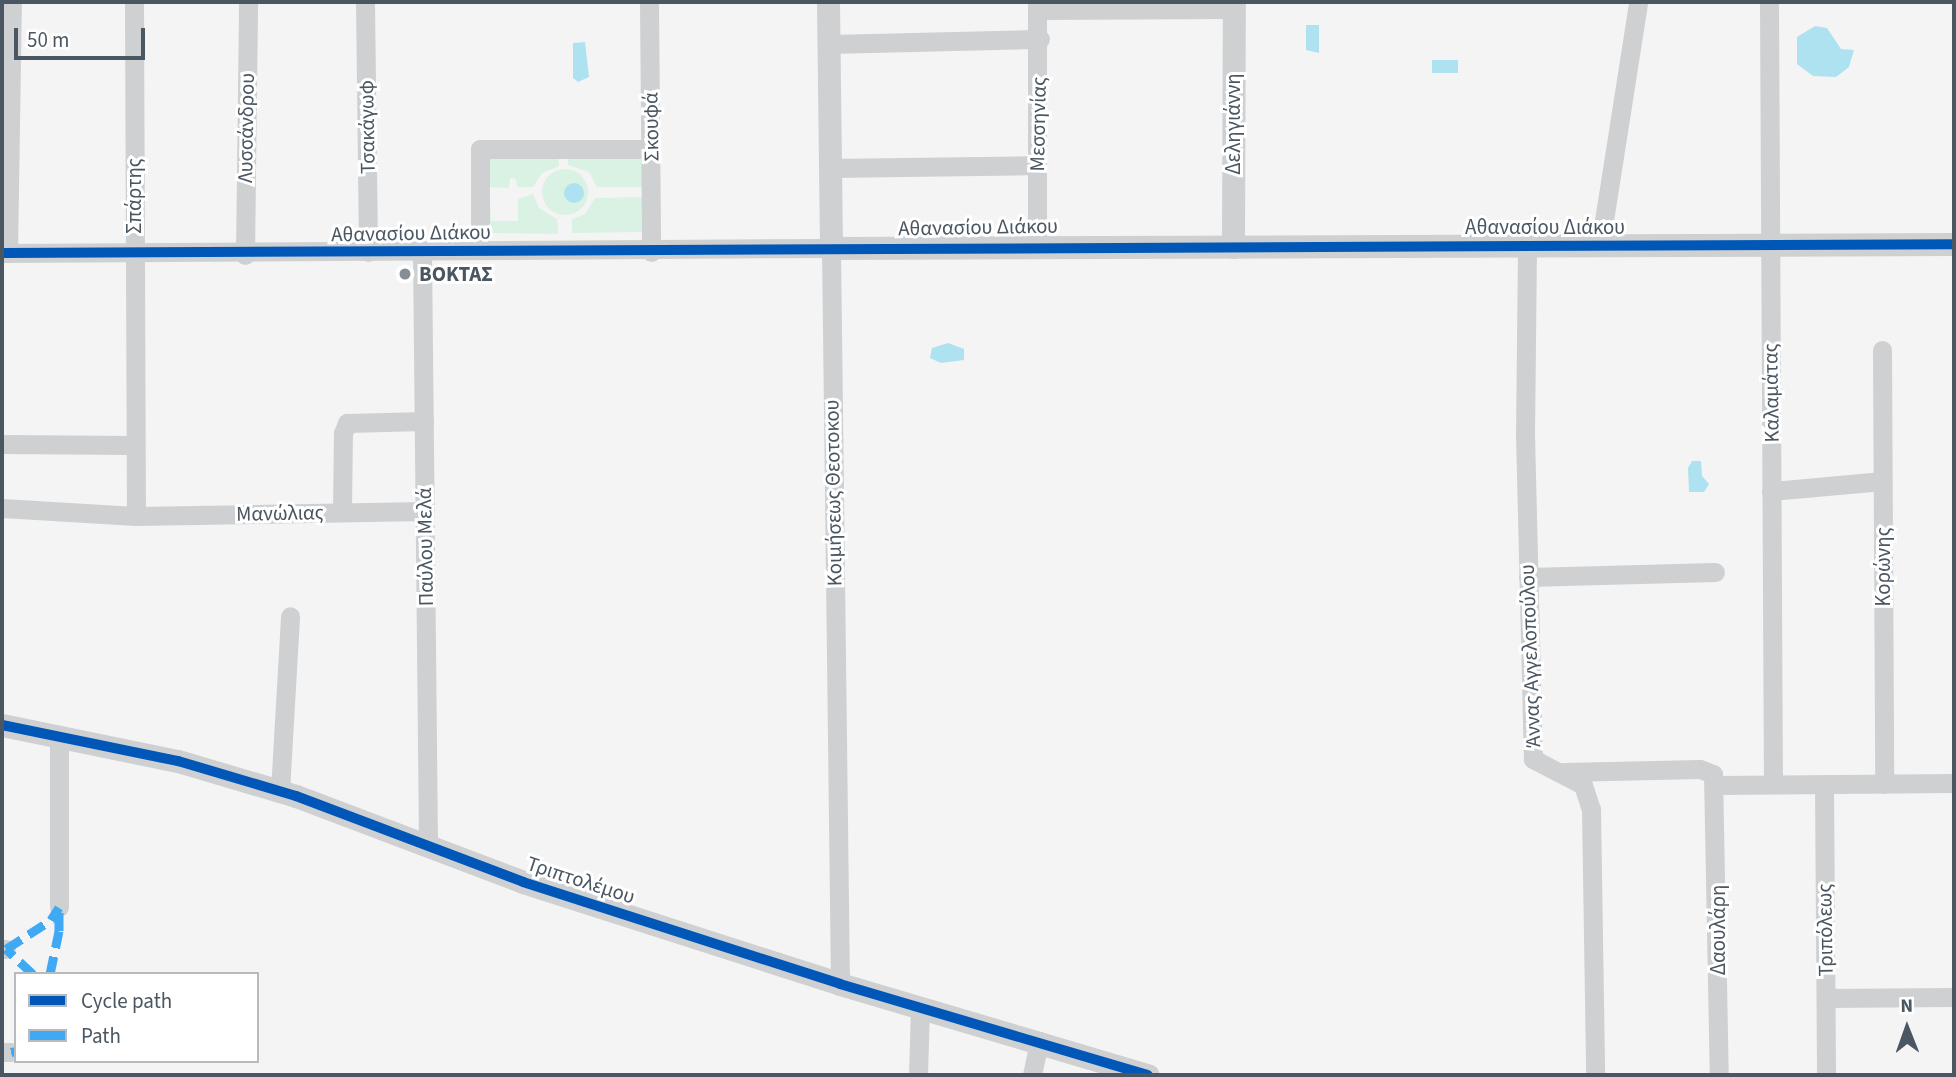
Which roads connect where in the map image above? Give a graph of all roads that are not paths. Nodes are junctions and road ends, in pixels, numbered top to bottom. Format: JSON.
{"nodes":[{"id":1,"x":12,"y":2,"type":"edge"},
{"id":2,"x":134,"y":2,"type":"edge"},
{"id":3,"x":248,"y":2,"type":"edge"},
{"id":4,"x":365,"y":2,"type":"edge"},
{"id":5,"x":649,"y":2,"type":"edge"},
{"id":6,"x":828,"y":2,"type":"edge"},
{"id":7,"x":1638,"y":2,"type":"edge"},
{"id":8,"x":1769,"y":2,"type":"edge"},
{"id":9,"x":1234,"y":5,"type":"edge"},
{"id":10,"x":1038,"y":6,"type":"edge"},
{"id":11,"x":1040,"y":39,"type":"junction"},
{"id":12,"x":829,"y":44,"type":"junction"},
{"id":13,"x":651,"y":149,"type":"junction"},
{"id":14,"x":1037,"y":165,"type":"junction"},
{"id":15,"x":830,"y":167,"type":"junction"},
{"id":16,"x":1954,"y":244,"type":"edge"},
{"id":17,"x":1037,"y":246,"type":"junction"},
{"id":18,"x":1527,"y":246,"type":"junction"},
{"id":19,"x":1600,"y":246,"type":"junction"},
{"id":20,"x":1769,"y":246,"type":"junction"},
{"id":21,"x":1233,"y":247,"type":"junction"},
{"id":22,"x":831,"y":248,"type":"junction"},
{"id":23,"x":480,"y":250,"type":"junction"},
{"id":24,"x":422,"y":251,"type":"junction"},
{"id":25,"x":368,"y":252,"type":"junction"},
{"id":26,"x":651,"y":252,"type":"junction"},
{"id":27,"x":5,"y":253,"type":"edge"},
{"id":28,"x":244,"y":255,"type":"junction"},
{"id":29,"x":134,"y":256,"type":"junction"},
{"id":30,"x":1882,"y":349,"type":"dead end"},
{"id":31,"x":424,"y":421,"type":"junction"},
{"id":32,"x":2,"y":444,"type":"edge"},
{"id":33,"x":134,"y":445,"type":"junction"},
{"id":34,"x":1883,"y":481,"type":"junction"},
{"id":35,"x":1771,"y":491,"type":"junction"},
{"id":36,"x":2,"y":508,"type":"edge"},
{"id":37,"x":342,"y":511,"type":"junction"},
{"id":38,"x":425,"y":511,"type":"junction"},
{"id":39,"x":136,"y":516,"type":"junction"},
{"id":40,"x":1715,"y":572,"type":"dead end"},
{"id":41,"x":1528,"y":577,"type":"junction"},
{"id":42,"x":290,"y":616,"type":"dead end"},
{"id":43,"x":2,"y":725,"type":"edge"},
{"id":44,"x":59,"y":736,"type":"junction"},
{"id":45,"x":1564,"y":772,"type":"junction"},
{"id":46,"x":1954,"y":783,"type":"edge"},
{"id":47,"x":1773,"y":784,"type":"junction"},
{"id":48,"x":1824,"y":784,"type":"junction"},
{"id":49,"x":1884,"y":784,"type":"junction"},
{"id":50,"x":1717,"y":785,"type":"junction"},
{"id":51,"x":280,"y":791,"type":"junction"},
{"id":52,"x":428,"y":843,"type":"junction"},
{"id":53,"x":59,"y":908,"type":"dead end"},
{"id":54,"x":840,"y":984,"type":"junction"},
{"id":55,"x":1954,"y":997,"type":"edge"},
{"id":56,"x":1826,"y":998,"type":"junction"},
{"id":57,"x":920,"y":1007,"type":"junction"},
{"id":58,"x":1038,"y":1041,"type":"junction"},
{"id":59,"x":918,"y":1075,"type":"edge"},
{"id":60,"x":1032,"y":1075,"type":"edge"},
{"id":61,"x":1148,"y":1075,"type":"edge"},
{"id":62,"x":1595,"y":1075,"type":"edge"},
{"id":63,"x":1719,"y":1075,"type":"edge"},
{"id":64,"x":1826,"y":1075,"type":"edge"}],
"edges":[{"from":1,"to":27,"type":"street"},
{"from":2,"to":29,"type":"street","name":"Σπάρτης"},
{"from":3,"to":28,"type":"street","name":"Λυσσάνδρου"},
{"from":4,"to":25,"type":"street","name":"Τσακάγωφ"},
{"from":5,"to":13,"type":"street","name":"Σκουφά"},
{"from":6,"to":12,"type":"street","name":"Κοιμήσεως Θεοτοκου"},
{"from":7,"to":19,"type":"street"},
{"from":8,"to":20,"type":"street","name":"Καλαμάτας"},
{"from":9,"to":10,"type":"street"},
{"from":9,"to":21,"type":"street","name":"Δεληγιάννη"},
{"from":10,"to":11,"type":"street","name":"Μεσσηνίας"},
{"from":11,"to":12,"type":"street"},
{"from":11,"to":14,"type":"street","name":"Μεσσηνίας"},
{"from":12,"to":15,"type":"street","name":"Κοιμήσεως Θεοτοκου"},
{"from":13,"to":23,"type":"street"},
{"from":13,"to":26,"type":"street","name":"Σκουφά"},
{"from":14,"to":15,"type":"street"},
{"from":14,"to":17,"type":"street","name":"Μεσσηνίας"},
{"from":15,"to":22,"type":"street","name":"Κοιμήσεως Θεοτοκου"},
{"from":16,"to":20,"type":"street","name":"Αθανασίου Διάκου"},
{"from":17,"to":21,"type":"street","name":"Αθανασίου Διάκου"},
{"from":17,"to":22,"type":"street","name":"Αθανασίου Διάκου"},
{"from":18,"to":19,"type":"street","name":"Αθανασίου Διάκου"},
{"from":18,"to":21,"type":"street","name":"Αθανασίου Διάκου"},
{"from":18,"to":41,"type":"street","name":"Άννας Αγγελοπούλου"},
{"from":19,"to":20,"type":"street","name":"Αθανασίου Διάκου"},
{"from":20,"to":35,"type":"street","name":"Καλαμάτας"},
{"from":22,"to":26,"type":"street","name":"Αθανασίου Διάκου"},
{"from":22,"to":54,"type":"street","name":"Κοιμήσεως Θεοτοκου"},
{"from":23,"to":24,"type":"street","name":"Αθανασίου Διάκου"},
{"from":23,"to":26,"type":"street","name":"Αθανασίου Διάκου"},
{"from":24,"to":25,"type":"street","name":"Αθανασίου Διάκου"},
{"from":24,"to":31,"type":"street","name":"Παύλου Μελά"},
{"from":25,"to":28,"type":"street","name":"Αθανασίου Διάκου"},
{"from":27,"to":29,"type":"street","name":"Αθανασίου Διάκου"},
{"from":28,"to":29,"type":"street","name":"Αθανασίου Διάκου"},
{"from":29,"to":33,"type":"street","name":"Σπάρτης"},
{"from":30,"to":34,"type":"street","name":"Κορώνης"},
{"from":31,"to":37,"type":"street"},
{"from":31,"to":38,"type":"street","name":"Παύλου Μελά"},
{"from":32,"to":33,"type":"street"},
{"from":33,"to":39,"type":"street","name":"Σπάρτης"},
{"from":34,"to":35,"type":"street"},
{"from":34,"to":49,"type":"street","name":"Κορώνης"},
{"from":35,"to":47,"type":"street","name":"Καλαμάτας"},
{"from":36,"to":39,"type":"street","name":"Μανώλιας"},
{"from":37,"to":38,"type":"street","name":"Μανώλιας"},
{"from":37,"to":39,"type":"street","name":"Μανώλιας"},
{"from":38,"to":52,"type":"street","name":"Παύλου Μελά"},
{"from":40,"to":41,"type":"street"},
{"from":41,"to":45,"type":"street","name":"Άννας Αγγελοπούλου"},
{"from":42,"to":51,"type":"street"},
{"from":43,"to":44,"type":"street","name":"Τριπτολέμου"},
{"from":44,"to":51,"type":"street","name":"Τριπτολέμου"},
{"from":44,"to":53,"type":"street"},
{"from":45,"to":50,"type":"street"},
{"from":45,"to":62,"type":"street","name":"Άννας Αγγελοπούλου"},
{"from":46,"to":49,"type":"street"},
{"from":47,"to":48,"type":"street"},
{"from":47,"to":50,"type":"street"},
{"from":48,"to":49,"type":"street"},
{"from":48,"to":56,"type":"street","name":"Τριπόλεως"},
{"from":50,"to":63,"type":"street","name":"Δαουλάρη"},
{"from":51,"to":52,"type":"street","name":"Τριπτολέμου"},
{"from":52,"to":54,"type":"street","name":"Τριπτολέμου"},
{"from":54,"to":57,"type":"street","name":"Τριπτολέμου"},
{"from":55,"to":56,"type":"street"},
{"from":56,"to":64,"type":"street","name":"Τριπόλεως"},
{"from":57,"to":58,"type":"street","name":"Τριπτολέμου"},
{"from":57,"to":59,"type":"street"},
{"from":58,"to":60,"type":"street"},
{"from":58,"to":61,"type":"street","name":"Τριπτολέμου"}]}
